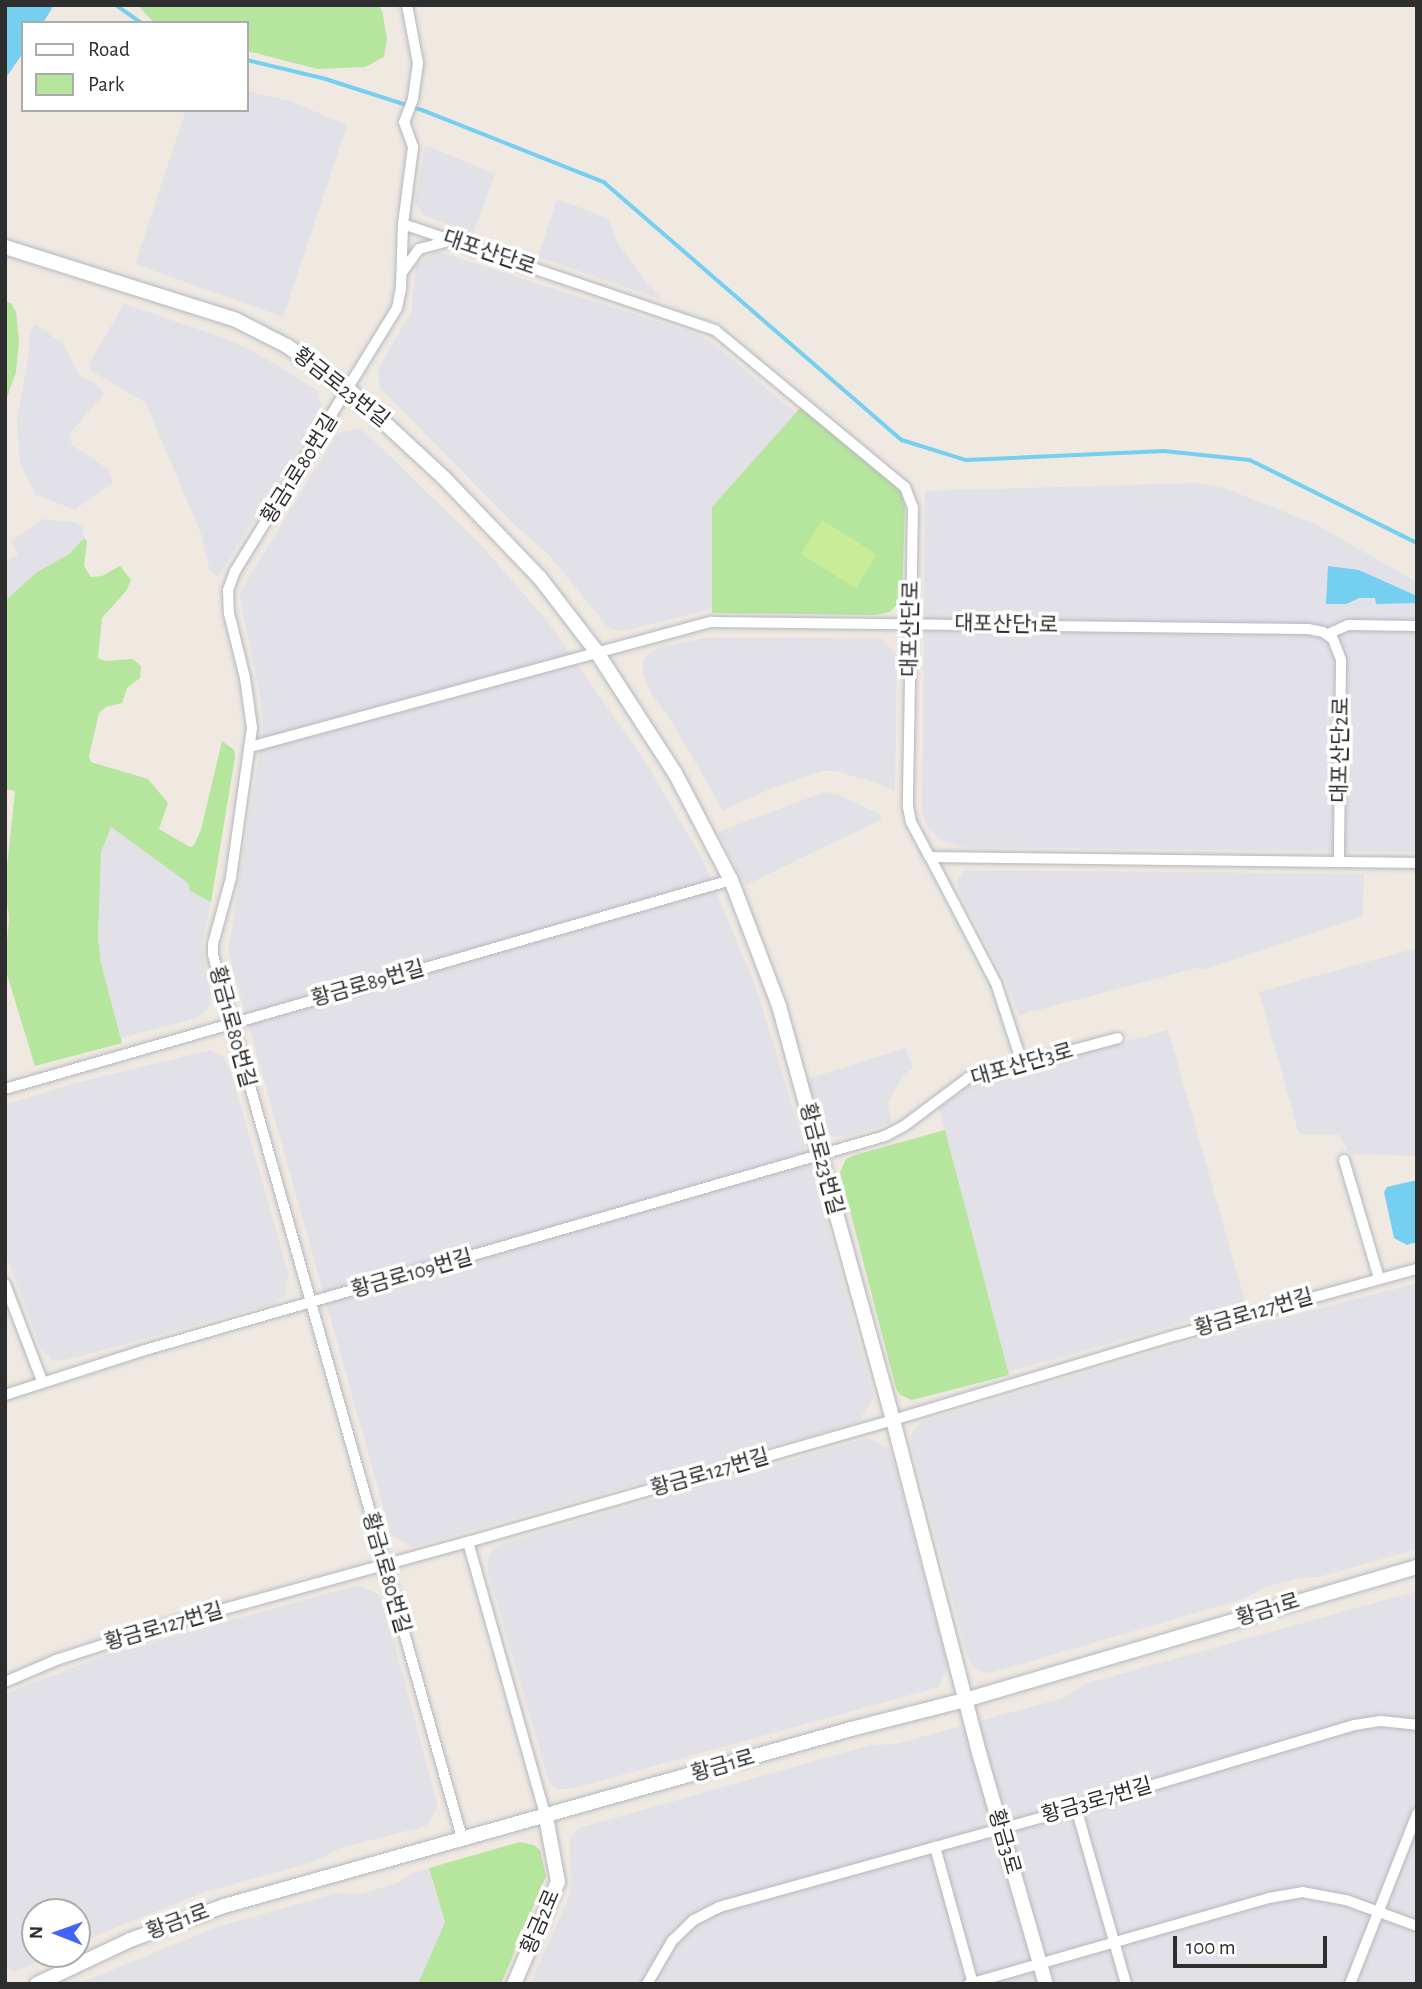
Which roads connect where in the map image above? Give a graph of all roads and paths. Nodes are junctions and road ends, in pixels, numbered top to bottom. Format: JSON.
{"nodes":[{"id":1,"x":407,"y":5,"type":"edge"},
{"id":2,"x":403,"y":225,"type":"junction"},
{"id":3,"x":452,"y":241,"type":"junction"},
{"id":4,"x":5,"y":247,"type":"edge"},
{"id":5,"x":402,"y":273,"type":"junction"},
{"id":6,"x":349,"y":390,"type":"junction"},
{"id":7,"x":911,"y":624,"type":"junction"},
{"id":8,"x":1417,"y":626,"type":"edge"},
{"id":9,"x":1330,"y":637,"type":"junction"},
{"id":10,"x":596,"y":651,"type":"junction"},
{"id":11,"x":250,"y":747,"type":"junction"},
{"id":12,"x":930,"y":857,"type":"junction"},
{"id":13,"x":1339,"y":862,"type":"junction"},
{"id":14,"x":1417,"y":863,"type":"edge"},
{"id":15,"x":732,"y":880,"type":"junction"},
{"id":16,"x":231,"y":1026,"type":"junction"},
{"id":17,"x":1118,"y":1038,"type":"dead end"},
{"id":18,"x":1022,"y":1063,"type":"junction"},
{"id":19,"x":5,"y":1089,"type":"edge"},
{"id":20,"x":820,"y":1154,"type":"junction"},
{"id":21,"x":1345,"y":1160,"type":"dead end"},
{"id":22,"x":1417,"y":1269,"type":"edge"},
{"id":23,"x":1379,"y":1278,"type":"junction"},
{"id":24,"x":5,"y":1284,"type":"edge"},
{"id":25,"x":310,"y":1303,"type":"junction"},
{"id":26,"x":41,"y":1381,"type":"junction"},
{"id":27,"x":5,"y":1395,"type":"edge"},
{"id":28,"x":893,"y":1420,"type":"junction"},
{"id":29,"x":468,"y":1542,"type":"junction"},
{"id":30,"x":384,"y":1564,"type":"junction"},
{"id":31,"x":1417,"y":1567,"type":"edge"},
{"id":32,"x":5,"y":1682,"type":"edge"},
{"id":33,"x":965,"y":1700,"type":"junction"},
{"id":34,"x":1417,"y":1725,"type":"edge"},
{"id":35,"x":1076,"y":1808,"type":"junction"},
{"id":36,"x":1417,"y":1814,"type":"edge"},
{"id":37,"x":546,"y":1817,"type":"junction"},
{"id":38,"x":1000,"y":1829,"type":"junction"},
{"id":39,"x":462,"y":1838,"type":"junction"},
{"id":40,"x":935,"y":1847,"type":"junction"},
{"id":41,"x":1378,"y":1912,"type":"junction"},
{"id":42,"x":1417,"y":1926,"type":"edge"},
{"id":43,"x":1114,"y":1942,"type":"junction"},
{"id":44,"x":1040,"y":1964,"type":"junction"},
{"id":45,"x":37,"y":1984,"type":"edge"},
{"id":46,"x":514,"y":1984,"type":"edge"},
{"id":47,"x":647,"y":1984,"type":"edge"},
{"id":48,"x":971,"y":1984,"type":"edge"},
{"id":49,"x":1046,"y":1984,"type":"edge"},
{"id":50,"x":1126,"y":1984,"type":"edge"},
{"id":51,"x":1350,"y":1984,"type":"edge"}],
"edges":[{"from":1,"to":2,"type":"street","name":"황금1로80번길"},
{"from":2,"to":3,"type":"street","name":"대포산단로"},
{"from":2,"to":5,"type":"street","name":"황금1로80번길"},
{"from":3,"to":5,"type":"street"},
{"from":3,"to":7,"type":"street","name":"대포산단로"},
{"from":4,"to":6,"type":"street","name":"황금로23번길"},
{"from":5,"to":6,"type":"street","name":"황금1로80번길"},
{"from":6,"to":10,"type":"street","name":"황금로23번길"},
{"from":6,"to":11,"type":"street","name":"황금1로80번길"},
{"from":7,"to":9,"type":"street","name":"대포산단1로"},
{"from":7,"to":10,"type":"street","name":"대포산단1로"},
{"from":7,"to":12,"type":"street","name":"대포산단로"},
{"from":8,"to":9,"type":"street"},
{"from":9,"to":13,"type":"street","name":"대포산단2로"},
{"from":10,"to":11,"type":"street"},
{"from":10,"to":15,"type":"street","name":"황금로23번길"},
{"from":11,"to":16,"type":"street","name":"황금1로80번길"},
{"from":12,"to":13,"type":"street"},
{"from":12,"to":18,"type":"street","name":"대포산단로"},
{"from":13,"to":14,"type":"street"},
{"from":15,"to":16,"type":"street","name":"황금로89번길"},
{"from":15,"to":20,"type":"street","name":"황금로23번길"},
{"from":16,"to":19,"type":"street","name":"황금로89번길"},
{"from":16,"to":25,"type":"street","name":"황금1로80번길"},
{"from":17,"to":18,"type":"street","name":"대포산단3로"},
{"from":18,"to":20,"type":"street","name":"대포산단3로"},
{"from":20,"to":25,"type":"street","name":"황금로109번길"},
{"from":20,"to":28,"type":"street","name":"황금로23번길"},
{"from":21,"to":23,"type":"street"},
{"from":22,"to":23,"type":"street","name":"황금로127번길"},
{"from":23,"to":28,"type":"street","name":"황금로127번길"},
{"from":24,"to":26,"type":"street"},
{"from":25,"to":26,"type":"street","name":"황금로109번길"},
{"from":25,"to":30,"type":"street","name":"황금1로80번길"},
{"from":26,"to":27,"type":"street","name":"황금로109번길"},
{"from":28,"to":29,"type":"street","name":"황금로127번길"},
{"from":28,"to":33,"type":"street","name":"황금로23번길"},
{"from":29,"to":30,"type":"street","name":"황금로127번길"},
{"from":29,"to":37,"type":"street"},
{"from":30,"to":32,"type":"street","name":"황금로127번길"},
{"from":30,"to":39,"type":"street","name":"황금1로80번길"},
{"from":31,"to":33,"type":"street","name":"황금1로"},
{"from":33,"to":37,"type":"street","name":"황금1로"},
{"from":33,"to":38,"type":"street","name":"황금3로"},
{"from":34,"to":35,"type":"street","name":"황금3로7번길"},
{"from":35,"to":38,"type":"street","name":"황금3로7번길"},
{"from":35,"to":43,"type":"street"},
{"from":36,"to":41,"type":"street"},
{"from":37,"to":39,"type":"street","name":"황금1로"},
{"from":37,"to":46,"type":"street","name":"황금2로"},
{"from":38,"to":40,"type":"street","name":"황금3로7번길"},
{"from":38,"to":44,"type":"street","name":"황금3로"},
{"from":39,"to":45,"type":"street","name":"황금1로"},
{"from":40,"to":47,"type":"street","name":"황금3로7번길"},
{"from":40,"to":48,"type":"street"},
{"from":41,"to":42,"type":"street"},
{"from":41,"to":43,"type":"street"},
{"from":41,"to":51,"type":"street"},
{"from":43,"to":44,"type":"street"},
{"from":43,"to":50,"type":"street"},
{"from":44,"to":48,"type":"street"},
{"from":44,"to":49,"type":"street","name":"황금3로"}]}
